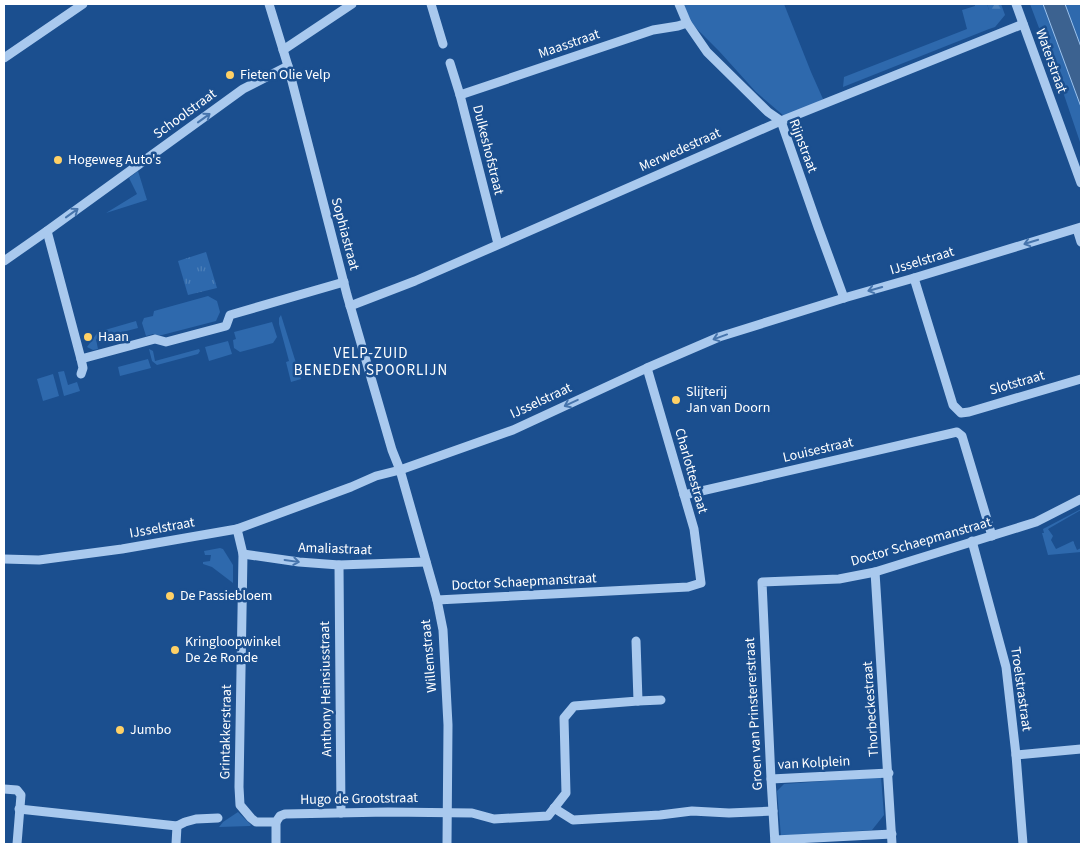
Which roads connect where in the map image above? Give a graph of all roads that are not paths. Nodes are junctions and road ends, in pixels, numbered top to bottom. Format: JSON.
{"nodes":[{"id":1,"x":83,"y":4,"type":"edge"},
{"id":2,"x":269,"y":4,"type":"edge"},
{"id":3,"x":352,"y":4,"type":"edge"},
{"id":4,"x":431,"y":4,"type":"edge"},
{"id":5,"x":679,"y":4,"type":"edge"},
{"id":6,"x":1016,"y":4,"type":"edge"},
{"id":7,"x":687,"y":23,"type":"junction"},
{"id":8,"x":1023,"y":24,"type":"junction"},
{"id":9,"x":443,"y":44,"type":"dead end"},
{"id":10,"x":283,"y":50,"type":"junction"},
{"id":11,"x":4,"y":58,"type":"edge"},
{"id":12,"x":450,"y":63,"type":"dead end"},
{"id":13,"x":288,"y":66,"type":"junction"},
{"id":14,"x":460,"y":95,"type":"junction"},
{"id":15,"x":781,"y":121,"type":"junction"},
{"id":16,"x":1081,"y":184,"type":"edge"},
{"id":17,"x":1079,"y":228,"type":"edge"},
{"id":18,"x":47,"y":231,"type":"junction"},
{"id":19,"x":1081,"y":242,"type":"edge"},
{"id":20,"x":498,"y":244,"type":"junction"},
{"id":21,"x":4,"y":261,"type":"edge"},
{"id":22,"x":914,"y":278,"type":"junction"},
{"id":23,"x":344,"y":282,"type":"junction"},
{"id":24,"x":844,"y":298,"type":"junction"},
{"id":25,"x":350,"y":306,"type":"junction"},
{"id":26,"x":81,"y":359,"type":"junction"},
{"id":27,"x":647,"y":368,"type":"junction"},
{"id":28,"x":81,"y":374,"type":"dead end"},
{"id":29,"x":1081,"y":379,"type":"edge"},
{"id":30,"x":400,"y":470,"type":"junction"},
{"id":31,"x":684,"y":495,"type":"junction"},
{"id":32,"x":1081,"y":498,"type":"edge"},
{"id":33,"x":237,"y":529,"type":"junction"},
{"id":34,"x":992,"y":536,"type":"junction"},
{"id":35,"x":972,"y":541,"type":"junction"},
{"id":36,"x":243,"y":554,"type":"junction"},
{"id":37,"x":4,"y":559,"type":"edge"},
{"id":38,"x":426,"y":562,"type":"junction"},
{"id":39,"x":339,"y":565,"type":"junction"},
{"id":40,"x":875,"y":572,"type":"junction"},
{"id":41,"x":762,"y":582,"type":"joint"},
{"id":42,"x":700,"y":583,"type":"joint"},
{"id":43,"x":437,"y":600,"type":"junction"},
{"id":44,"x":636,"y":641,"type":"dead end"},
{"id":45,"x":661,"y":700,"type":"dead end"},
{"id":46,"x":638,"y":701,"type":"junction"},
{"id":47,"x":1081,"y":749,"type":"edge"},
{"id":48,"x":1016,"y":755,"type":"junction"},
{"id":49,"x":889,"y":773,"type":"junction"},
{"id":50,"x":771,"y":779,"type":"junction"},
{"id":51,"x":4,"y":789,"type":"edge"},
{"id":52,"x":554,"y":808,"type":"junction"},
{"id":53,"x":19,"y":809,"type":"junction"},
{"id":54,"x":773,"y":811,"type":"junction"},
{"id":55,"x":448,"y":812,"type":"junction"},
{"id":56,"x":341,"y":813,"type":"junction"},
{"id":57,"x":247,"y":814,"type":"joint"},
{"id":58,"x":218,"y":818,"type":"dead end"},
{"id":59,"x":276,"y":822,"type":"junction"},
{"id":60,"x":177,"y":826,"type":"junction"},
{"id":61,"x":892,"y":834,"type":"junction"},
{"id":62,"x":775,"y":842,"type":"edge"},
{"id":63,"x":17,"y":844,"type":"edge"},
{"id":64,"x":176,"y":844,"type":"edge"},
{"id":65,"x":276,"y":844,"type":"edge"},
{"id":66,"x":447,"y":844,"type":"edge"},
{"id":67,"x":892,"y":844,"type":"edge"},
{"id":68,"x":1023,"y":844,"type":"edge"}],
"edges":[{"from":1,"to":11,"type":"street"},
{"from":2,"to":10,"type":"street","name":"Sophiastraat"},
{"from":3,"to":10,"type":"street"},
{"from":4,"to":9,"type":"street"},
{"from":5,"to":7,"type":"street","name":"Rijnstraat"},
{"from":6,"to":8,"type":"street","name":"Waterstraat"},
{"from":7,"to":14,"type":"street","name":"Maasstraat"},
{"from":7,"to":15,"type":"street","name":"Rijnstraat"},
{"from":8,"to":15,"type":"street","name":"Merwedestraat"},
{"from":8,"to":16,"type":"street","name":"Waterstraat"},
{"from":10,"to":13,"type":"street","name":"Sophiastraat"},
{"from":12,"to":14,"type":"street","name":"Dulkeshofstraat"},
{"from":18,"to":13,"type":"street","name":"Schoolstraat","one_way":true},
{"from":13,"to":23,"type":"street","name":"Sophiastraat"},
{"from":14,"to":20,"type":"street","name":"Dulkeshofstraat"},
{"from":15,"to":20,"type":"street","name":"Merwedestraat"},
{"from":15,"to":24,"type":"street","name":"Rijnstraat"},
{"from":17,"to":19,"type":"street"},
{"from":17,"to":22,"type":"street","name":"IJsselstraat","one_way":true},
{"from":18,"to":21,"type":"street","name":"Schoolstraat"},
{"from":18,"to":26,"type":"street"},
{"from":20,"to":25,"type":"street","name":"Merwedestraat"},
{"from":22,"to":24,"type":"street","name":"IJsselstraat","one_way":true},
{"from":22,"to":29,"type":"street","name":"Slotstraat"},
{"from":23,"to":25,"type":"street","name":"Sophiastraat"},
{"from":23,"to":26,"type":"street"},
{"from":24,"to":27,"type":"street","name":"IJsselstraat","one_way":true},
{"from":25,"to":30,"type":"street","name":"Sophiastraat"},
{"from":26,"to":28,"type":"street"},
{"from":27,"to":30,"type":"street","name":"IJsselstraat","one_way":true},
{"from":27,"to":31,"type":"street","name":"Charlottestraat"},
{"from":30,"to":33,"type":"street","name":"IJsselstraat"},
{"from":30,"to":38,"type":"street","name":"Willemstraat"},
{"from":31,"to":34,"type":"street","name":"Louisestraat"},
{"from":31,"to":42,"type":"street","name":"Charlottestraat"},
{"from":32,"to":34,"type":"street","name":"Doctor Schaepmanstraat"},
{"from":33,"to":36,"type":"street","name":"Grintakkerstraat"},
{"from":33,"to":37,"type":"street","name":"IJsselstraat"},
{"from":34,"to":35,"type":"street","name":"Doctor Schaepmanstraat"},
{"from":35,"to":40,"type":"street","name":"Doctor Schaepmanstraat"},
{"from":35,"to":48,"type":"street","name":"Troelstrastraat"},
{"from":36,"to":39,"type":"street","name":"Amaliastraat","one_way":true},
{"from":36,"to":57,"type":"street","name":"Grintakkerstraat"},
{"from":38,"to":39,"type":"street","name":"Amaliastraat"},
{"from":38,"to":43,"type":"street","name":"Willemstraat"},
{"from":39,"to":56,"type":"street","name":"Anthony Heinsiusstraat"},
{"from":40,"to":41,"type":"street","name":"Doctor Schaepmanstraat"},
{"from":40,"to":49,"type":"street","name":"Thorbeckestraat"},
{"from":41,"to":50,"type":"street","name":"Groen van Prinstererstraat"},
{"from":42,"to":43,"type":"street","name":"Doctor Schaepmanstraat"},
{"from":43,"to":55,"type":"street","name":"Willemstraat"},
{"from":44,"to":46,"type":"street"},
{"from":45,"to":46,"type":"street"},
{"from":46,"to":52,"type":"street"},
{"from":47,"to":48,"type":"street"},
{"from":48,"to":68,"type":"street","name":"Troelstrastraat"},
{"from":49,"to":50,"type":"street","name":"van Kolplein"},
{"from":49,"to":61,"type":"street","name":"Thorbeckestraat"},
{"from":50,"to":54,"type":"street","name":"Groen van Prinstererstraat"},
{"from":51,"to":53,"type":"street"},
{"from":52,"to":54,"type":"street"},
{"from":52,"to":55,"type":"street","name":"Hugo de Grootstraat"},
{"from":53,"to":60,"type":"street"},
{"from":53,"to":63,"type":"street"},
{"from":54,"to":62,"type":"street","name":"Groen van Prinstererstraat"},
{"from":55,"to":56,"type":"street","name":"Hugo de Grootstraat"},
{"from":55,"to":66,"type":"street","name":"Willemstraat"},
{"from":56,"to":59,"type":"street","name":"Hugo de Grootstraat"},
{"from":57,"to":59,"type":"street","name":"Hugo de Grootstraat"},
{"from":58,"to":60,"type":"street"},
{"from":59,"to":65,"type":"street"},
{"from":60,"to":64,"type":"street"},
{"from":61,"to":62,"type":"street"},
{"from":61,"to":67,"type":"street","name":"Thorbeckestraat"}]}
